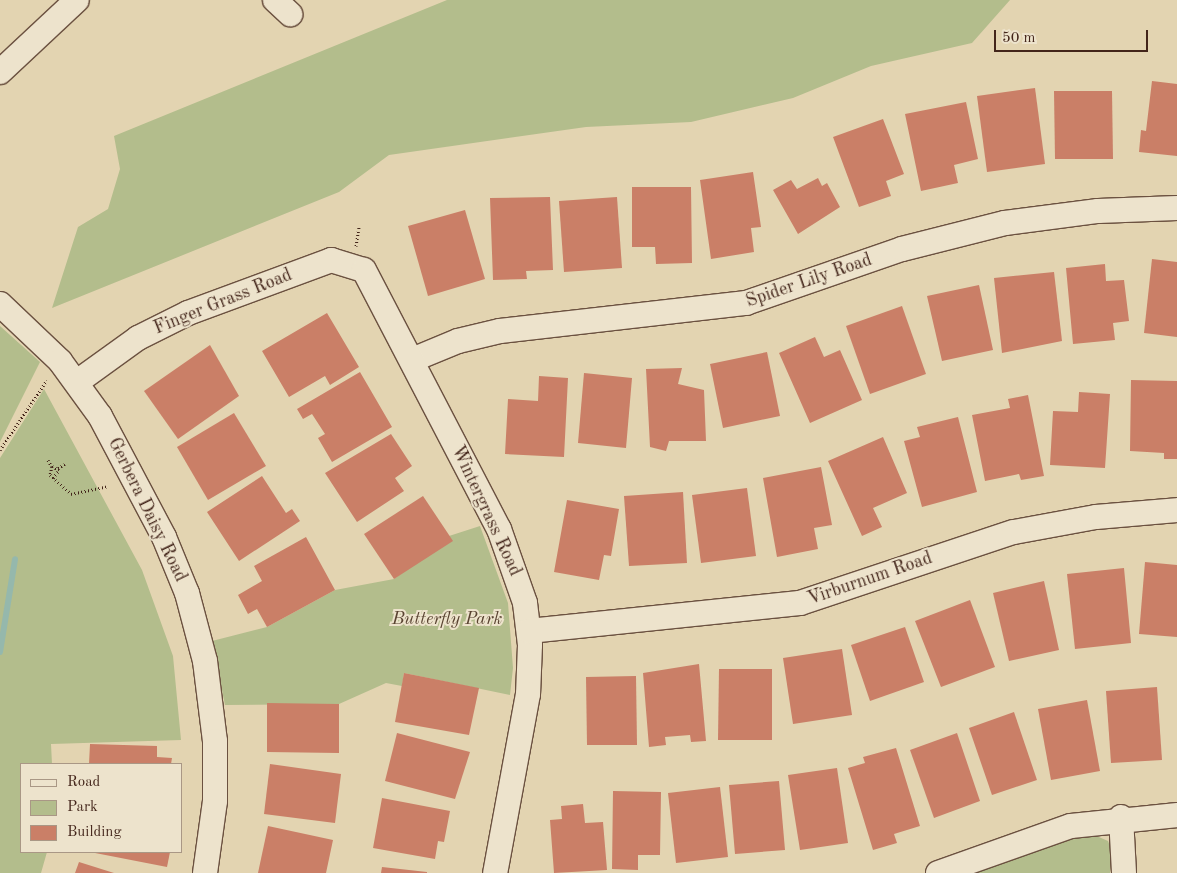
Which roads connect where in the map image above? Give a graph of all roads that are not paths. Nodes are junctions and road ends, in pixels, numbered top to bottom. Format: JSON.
{"nodes":[{"id":1,"x":77,"y":0,"type":"edge"},
{"id":2,"x":0,"y":72,"type":"edge"},
{"id":3,"x":1177,"y":208,"type":"edge"},
{"id":4,"x":352,"y":264,"type":"joint"},
{"id":5,"x":0,"y":304,"type":"edge"},
{"id":6,"x":412,"y":360,"type":"junction"},
{"id":7,"x":77,"y":382,"type":"junction"},
{"id":8,"x":1177,"y":510,"type":"edge"},
{"id":9,"x":529,"y":631,"type":"junction"},
{"id":10,"x":1177,"y":815,"type":"edge"},
{"id":11,"x":1121,"y":818,"type":"junction"},
{"id":12,"x":205,"y":873,"type":"edge"},
{"id":13,"x":494,"y":873,"type":"edge"},
{"id":14,"x":938,"y":873,"type":"edge"},
{"id":15,"x":1124,"y":873,"type":"edge"}],
"edges":[{"from":1,"to":2,"type":"street"},
{"from":3,"to":6,"type":"street","name":"Spider Lily Road"},
{"from":4,"to":6,"type":"street","name":"Wintergrass Road"},
{"from":4,"to":7,"type":"street","name":"Finger Grass Road"},
{"from":5,"to":7,"type":"street","name":"Gerbera Daisy Road"},
{"from":6,"to":9,"type":"street","name":"Wintergrass Road"},
{"from":7,"to":12,"type":"street","name":"Gerbera Daisy Road"},
{"from":8,"to":9,"type":"street","name":"Virburnum Road"},
{"from":9,"to":13,"type":"street","name":"Wintergrass Road"},
{"from":10,"to":11,"type":"street"},
{"from":11,"to":14,"type":"street"},
{"from":11,"to":15,"type":"street"}]}
